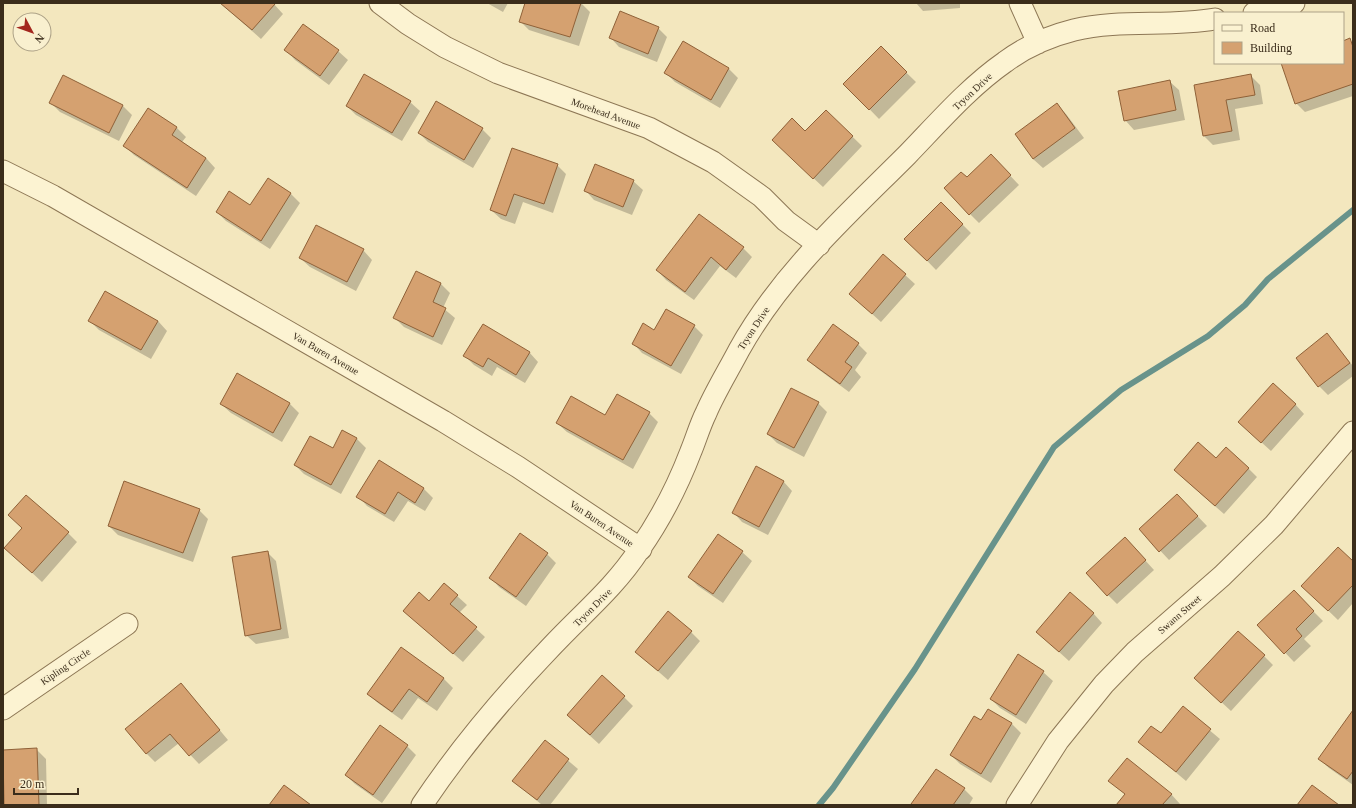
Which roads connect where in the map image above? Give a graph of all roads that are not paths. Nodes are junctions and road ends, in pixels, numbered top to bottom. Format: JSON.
{"nodes":[{"id":1,"x":380,"y":3,"type":"edge"},
{"id":2,"x":1020,"y":3,"type":"edge"},
{"id":3,"x":1294,"y":3,"type":"edge"},
{"id":4,"x":1258,"y":12,"type":"edge"},
{"id":5,"x":1214,"y":20,"type":"edge"},
{"id":6,"x":1038,"y":43,"type":"junction"},
{"id":7,"x":3,"y":171,"type":"edge"},
{"id":8,"x":818,"y":246,"type":"junction"},
{"id":9,"x":1353,"y":432,"type":"edge"},
{"id":10,"x":640,"y":549,"type":"junction"},
{"id":11,"x":127,"y":624,"type":"dead end"},
{"id":12,"x":3,"y":709,"type":"edge"},
{"id":13,"x":422,"y":805,"type":"edge"},
{"id":14,"x":1017,"y":805,"type":"edge"}],
"edges":[{"from":1,"to":8,"type":"street","name":"Morehead Avenue"},
{"from":2,"to":6,"type":"street"},
{"from":3,"to":4,"type":"street"},
{"from":5,"to":6,"type":"street","name":"Tryon Drive"},
{"from":6,"to":8,"type":"street","name":"Tryon Drive"},
{"from":7,"to":10,"type":"street","name":"Van Buren Avenue"},
{"from":8,"to":10,"type":"street","name":"Tryon Drive"},
{"from":9,"to":14,"type":"street","name":"Swann Street"},
{"from":10,"to":13,"type":"street","name":"Tryon Drive"},
{"from":11,"to":12,"type":"street","name":"Kipling Circle"}]}
